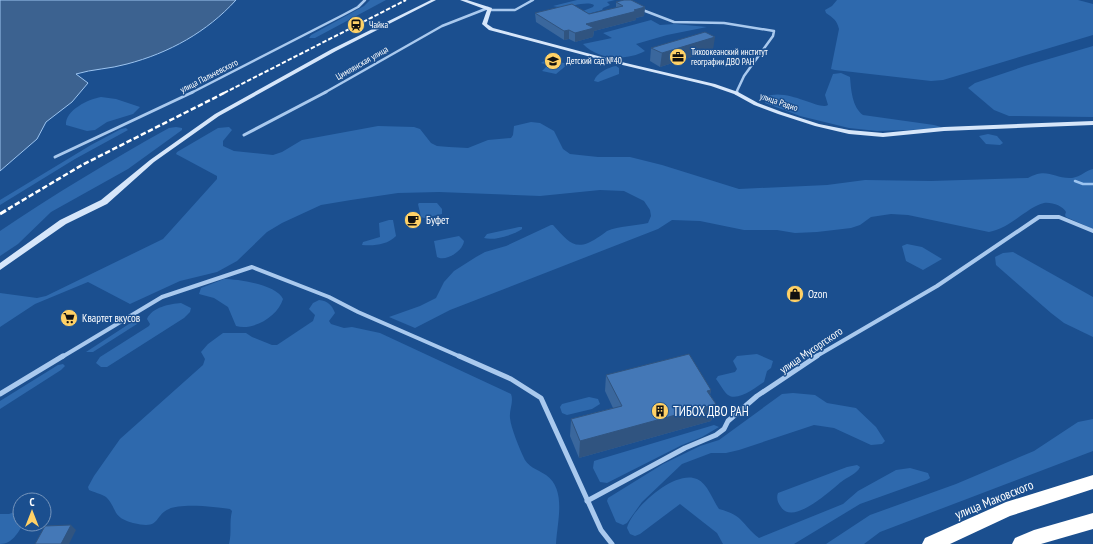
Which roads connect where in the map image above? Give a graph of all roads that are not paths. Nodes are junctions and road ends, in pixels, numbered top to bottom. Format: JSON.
{"nodes":[{"id":1,"x":365,"y":0,"type":"edge"},
{"id":2,"x":434,"y":0,"type":"edge"},
{"id":3,"x":462,"y":0,"type":"edge"},
{"id":4,"x":533,"y":0,"type":"edge"},
{"id":5,"x":636,"y":7,"type":"edge"},
{"id":6,"x":489,"y":9,"type":"junction"},
{"id":7,"x":736,"y":92,"type":"junction"},
{"id":8,"x":1093,"y":123,"type":"edge"},
{"id":9,"x":244,"y":135,"type":"dead end"},
{"id":10,"x":55,"y":157,"type":"dead end"},
{"id":11,"x":1093,"y":231,"type":"edge"},
{"id":12,"x":0,"y":267,"type":"edge"},
{"id":13,"x":0,"y":394,"type":"edge"},
{"id":14,"x":1093,"y":482,"type":"edge"},
{"id":15,"x":587,"y":501,"type":"junction"},
{"id":16,"x":1093,"y":521,"type":"edge"},
{"id":17,"x":612,"y":544,"type":"edge"},
{"id":18,"x":931,"y":544,"type":"edge"},
{"id":19,"x":1021,"y":544,"type":"edge"}],
"edges":[{"from":1,"to":10,"type":"street","name":"улица Пальчевского"},
{"from":2,"to":12,"type":"main road"},
{"from":3,"to":6,"type":"main road"},
{"from":4,"to":6,"type":"street"},
{"from":5,"to":7,"type":"street"},
{"from":6,"to":7,"type":"main road","name":"улица Радио"},
{"from":6,"to":9,"type":"street","name":"Цимлянская улица"},
{"from":7,"to":8,"type":"main road","name":"улица Радио"},
{"from":11,"to":15,"type":"street","name":"улица Мусоргского"},
{"from":13,"to":15,"type":"street"},
{"from":14,"to":18,"type":"highway","name":"улица Маковского"},
{"from":15,"to":17,"type":"street"},
{"from":16,"to":19,"type":"highway"}]}
